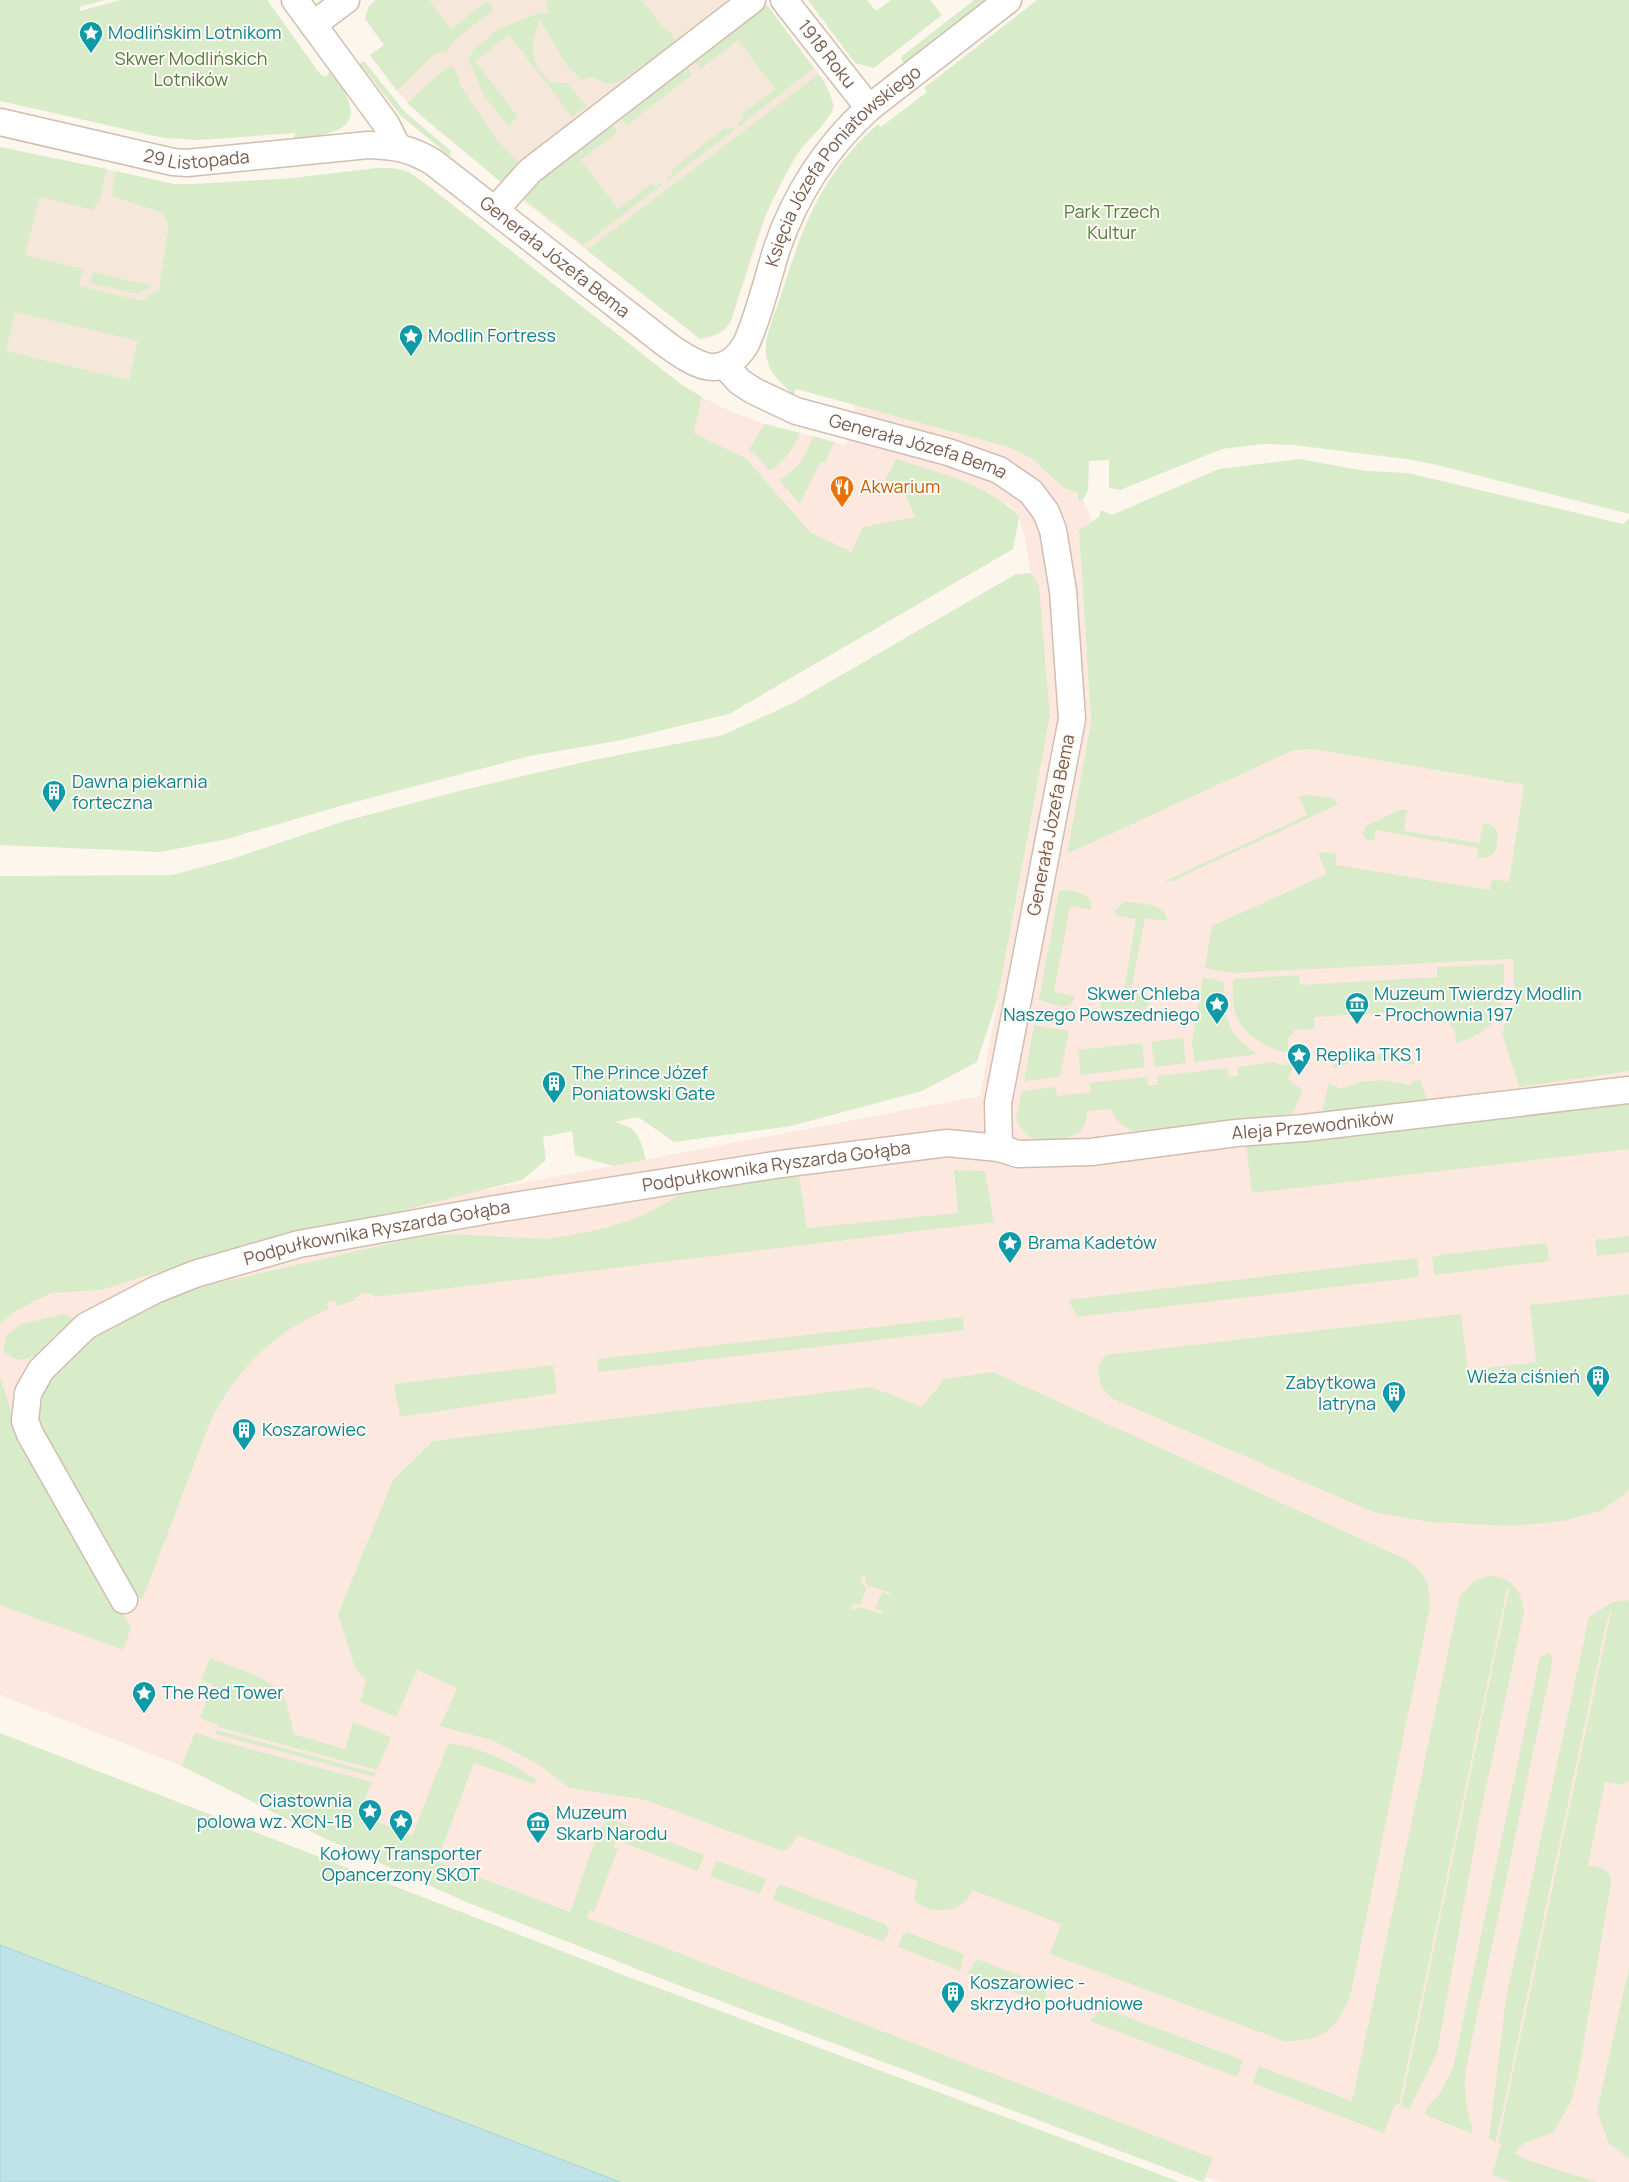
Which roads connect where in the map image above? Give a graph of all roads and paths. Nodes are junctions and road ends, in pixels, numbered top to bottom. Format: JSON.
{"nodes":[{"id":1,"x":294,"y":0,"type":"edge"},
{"id":2,"x":346,"y":0,"type":"edge"},
{"id":3,"x":752,"y":0,"type":"edge"},
{"id":4,"x":784,"y":0,"type":"edge"},
{"id":5,"x":1008,"y":0,"type":"edge"},
{"id":6,"x":313,"y":25,"type":"junction"},
{"id":7,"x":869,"y":108,"type":"junction"},
{"id":8,"x":0,"y":122,"type":"edge"},
{"id":9,"x":397,"y":146,"type":"junction"},
{"id":10,"x":495,"y":210,"type":"junction"},
{"id":11,"x":725,"y":366,"type":"junction"},
{"id":12,"x":1629,"y":1090,"type":"edge"},
{"id":13,"x":999,"y":1148,"type":"junction"},
{"id":14,"x":124,"y":1600,"type":"dead end"}],
"edges":[{"from":1,"to":6,"type":"street"},
{"from":2,"to":6,"type":"street"},
{"from":3,"to":10,"type":"street"},
{"from":4,"to":7,"type":"street","name":"1918 Roku"},
{"from":5,"to":7,"type":"street","name":"Księcia Józefa Poniatowskiego"},
{"from":6,"to":9,"type":"street"},
{"from":7,"to":11,"type":"street","name":"Księcia Józefa Poniatowskiego"},
{"from":8,"to":9,"type":"street","name":"29 Listopada"},
{"from":9,"to":10,"type":"street","name":"Generała Józefa Bema"},
{"from":10,"to":11,"type":"street","name":"Generała Józefa Bema"},
{"from":11,"to":13,"type":"street","name":"Generała Józefa Bema"},
{"from":12,"to":13,"type":"street","name":"Aleja Przewodników"},
{"from":13,"to":14,"type":"street","name":"Podpułkownika Ryszarda Gołąba"}]}
